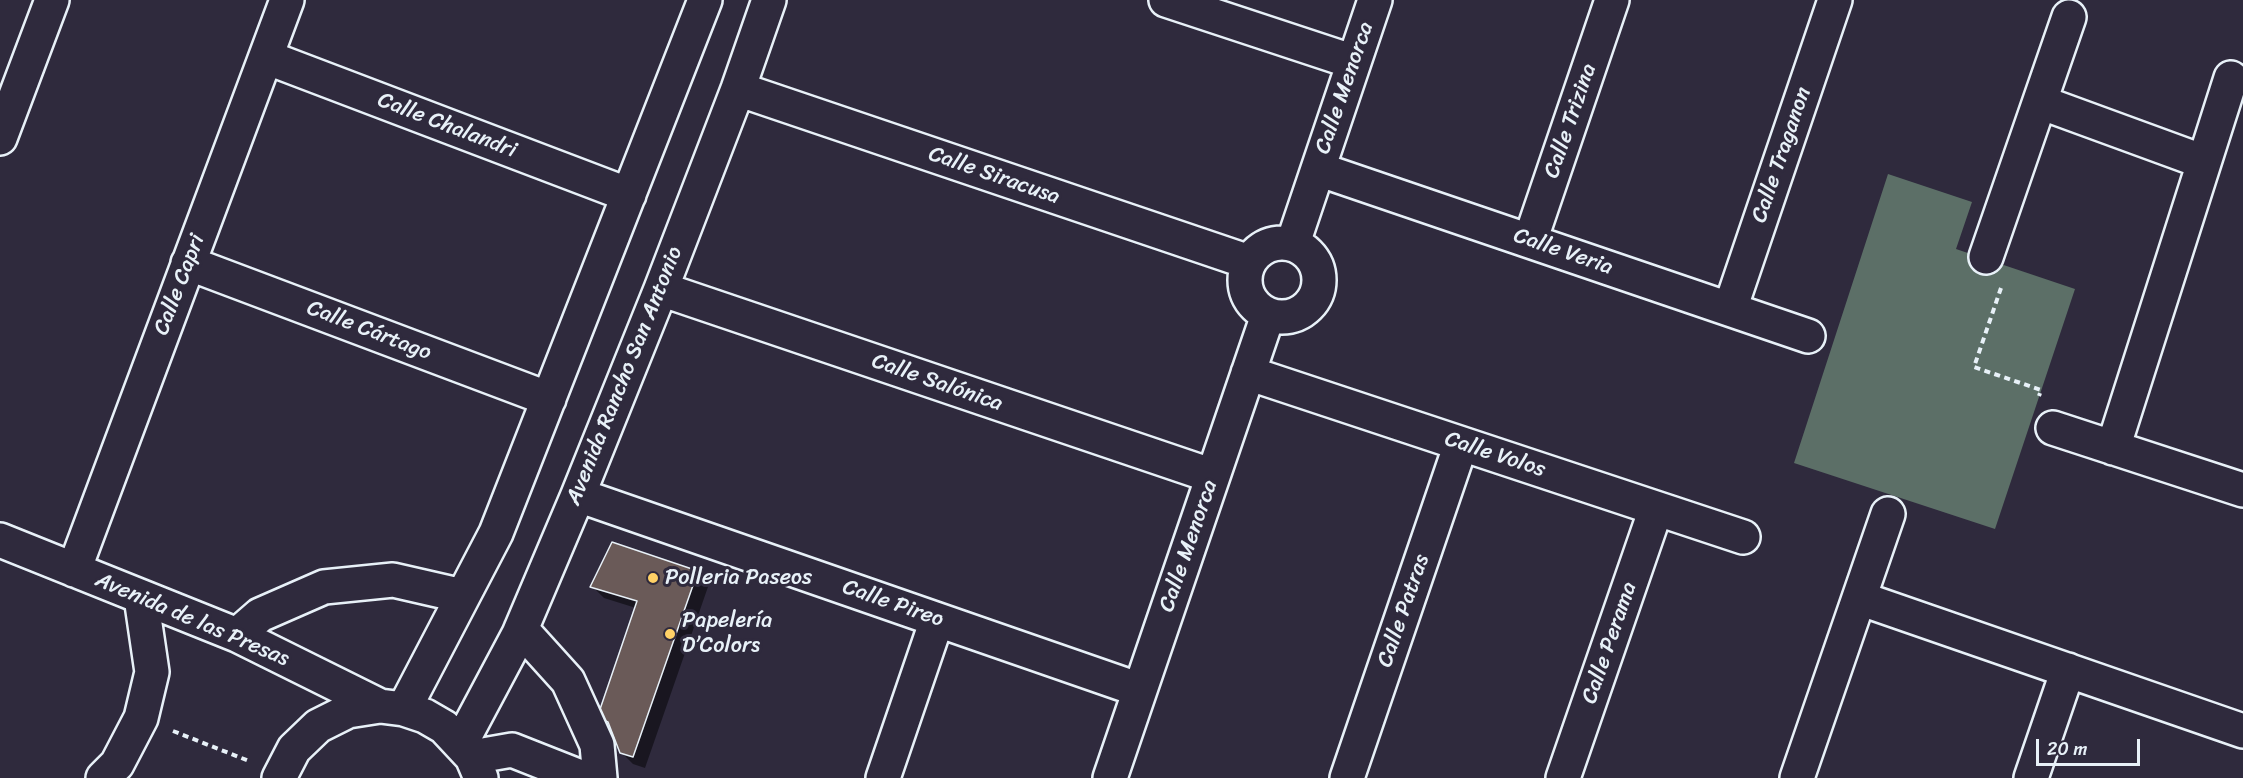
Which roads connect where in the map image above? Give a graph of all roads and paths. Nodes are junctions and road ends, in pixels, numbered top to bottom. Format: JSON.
{"nodes":[{"id":1,"x":52,"y":0,"type":"edge"},
{"id":2,"x":287,"y":0,"type":"edge"},
{"id":3,"x":705,"y":0,"type":"edge"},
{"id":4,"x":769,"y":0,"type":"edge"},
{"id":5,"x":1166,"y":0,"type":"edge"},
{"id":6,"x":1375,"y":0,"type":"edge"},
{"id":7,"x":1612,"y":0,"type":"edge"},
{"id":8,"x":1835,"y":0,"type":"edge"},
{"id":9,"x":2069,"y":17,"type":"dead end"},
{"id":10,"x":266,"y":57,"type":"junction"},
{"id":11,"x":1354,"y":62,"type":"junction"},
{"id":12,"x":2232,"y":78,"type":"dead end"},
{"id":13,"x":738,"y":89,"type":"junction"},
{"id":14,"x":2040,"y":102,"type":"junction"},
{"id":15,"x":0,"y":138,"type":"edge"},
{"id":16,"x":2204,"y":162,"type":"junction"},
{"id":17,"x":1318,"y":169,"type":"junction"},
{"id":18,"x":628,"y":195,"type":"junction"},
{"id":19,"x":1530,"y":241,"type":"junction"},
{"id":20,"x":1293,"y":243,"type":"junction"},
{"id":21,"x":1986,"y":257,"type":"joint"},
{"id":22,"x":1249,"y":262,"type":"junction"},
{"id":23,"x":189,"y":263,"type":"junction"},
{"id":24,"x":661,"y":289,"type":"junction"},
{"id":25,"x":1730,"y":309,"type":"junction"},
{"id":26,"x":1268,"y":315,"type":"junction"},
{"id":27,"x":1808,"y":336,"type":"dead end"},
{"id":28,"x":1248,"y":373,"type":"junction"},
{"id":29,"x":549,"y":399,"type":"junction"},
{"id":30,"x":2053,"y":428,"type":"joint"},
{"id":31,"x":1461,"y":444,"type":"junction"},
{"id":32,"x":2113,"y":448,"type":"junction"},
{"id":33,"x":1214,"y":476,"type":"junction"},
{"id":34,"x":2243,"y":490,"type":"edge"},
{"id":35,"x":578,"y":495,"type":"junction"},
{"id":36,"x":1656,"y":509,"type":"junction"},
{"id":37,"x":1888,"y":514,"type":"dead end"},
{"id":38,"x":1743,"y":537,"type":"dead end"},
{"id":39,"x":0,"y":540,"type":"edge"},
{"id":40,"x":74,"y":570,"type":"junction"},
{"id":41,"x":463,"y":596,"type":"junction"},
{"id":42,"x":141,"y":597,"type":"junction"},
{"id":43,"x":1859,"y":598,"type":"junction"},
{"id":44,"x":937,"y":620,"type":"junction"},
{"id":45,"x":520,"y":629,"type":"junction"},
{"id":46,"x":237,"y":635,"type":"junction"},
{"id":47,"x":2068,"y":670,"type":"junction"},
{"id":48,"x":1140,"y":690,"type":"junction"},
{"id":49,"x":392,"y":707,"type":"junction"},
{"id":50,"x":141,"y":718,"type":"junction"},
{"id":51,"x":2243,"y":731,"type":"edge"},
{"id":52,"x":471,"y":759,"type":"edge"},
{"id":53,"x":280,"y":776,"type":"edge"},
{"id":54,"x":103,"y":778,"type":"edge"},
{"id":55,"x":583,"y":778,"type":"edge"},
{"id":56,"x":600,"y":778,"type":"edge"},
{"id":57,"x":883,"y":778,"type":"edge"},
{"id":58,"x":1110,"y":778,"type":"edge"},
{"id":59,"x":1347,"y":778,"type":"edge"},
{"id":60,"x":1563,"y":778,"type":"edge"},
{"id":61,"x":1797,"y":778,"type":"edge"},
{"id":62,"x":2031,"y":778,"type":"edge"}],
"edges":[{"from":1,"to":15,"type":"street"},
{"from":2,"to":10,"type":"street","name":"Calle Capri"},
{"from":3,"to":18,"type":"street"},
{"from":4,"to":13,"type":"street","name":"Avenida Rancho San Antonio"},
{"from":5,"to":11,"type":"street"},
{"from":6,"to":11,"type":"street","name":"Calle Menorca"},
{"from":7,"to":19,"type":"street","name":"Calle Trizina"},
{"from":8,"to":25,"type":"street","name":"Calle Traganon"},
{"from":9,"to":14,"type":"street"},
{"from":10,"to":18,"type":"street","name":"Calle Chalandri"},
{"from":10,"to":23,"type":"street","name":"Calle Capri"},
{"from":11,"to":17,"type":"street","name":"Calle Menorca"},
{"from":12,"to":16,"type":"street"},
{"from":13,"to":22,"type":"street","name":"Calle Siracusa"},
{"from":13,"to":24,"type":"street","name":"Avenida Rancho San Antonio"},
{"from":14,"to":16,"type":"street"},
{"from":14,"to":21,"type":"street"},
{"from":16,"to":32,"type":"street"},
{"from":17,"to":19,"type":"street","name":"Calle Veria"},
{"from":17,"to":20,"type":"street","name":"Calle Menorca"},
{"from":18,"to":29,"type":"street"},
{"from":19,"to":25,"type":"street","name":"Calle Veria"},
{"from":20,"to":22,"type":"street"},
{"from":20,"to":26,"type":"street"},
{"from":21,"to":30,"type":"path"},
{"from":22,"to":26,"type":"street"},
{"from":23,"to":29,"type":"street","name":"Calle Cártago"},
{"from":23,"to":40,"type":"street","name":"Calle Capri"},
{"from":24,"to":33,"type":"street","name":"Calle Salónica"},
{"from":24,"to":35,"type":"street","name":"Avenida Rancho San Antonio"},
{"from":25,"to":27,"type":"street","name":"Calle Veria"},
{"from":26,"to":28,"type":"street","name":"Calle Menorca"},
{"from":28,"to":31,"type":"street","name":"Calle Volos"},
{"from":28,"to":33,"type":"street","name":"Calle Menorca"},
{"from":29,"to":41,"type":"street"},
{"from":30,"to":32,"type":"street"},
{"from":31,"to":36,"type":"street","name":"Calle Volos"},
{"from":31,"to":59,"type":"street","name":"Calle Patras"},
{"from":32,"to":34,"type":"street"},
{"from":33,"to":48,"type":"street","name":"Calle Menorca"},
{"from":35,"to":44,"type":"street","name":"Calle Pireo"},
{"from":35,"to":45,"type":"street","name":"Avenida Rancho San Antonio"},
{"from":36,"to":38,"type":"street","name":"Calle Volos"},
{"from":36,"to":60,"type":"street","name":"Calle Perama"},
{"from":37,"to":43,"type":"street"},
{"from":39,"to":40,"type":"street","name":"Avenida de las Presas"},
{"from":40,"to":42,"type":"street","name":"Avenida de las Presas"},
{"from":41,"to":46,"type":"street"},
{"from":41,"to":49,"type":"street"},
{"from":42,"to":46,"type":"street","name":"Avenida de las Presas"},
{"from":42,"to":50,"type":"street"},
{"from":43,"to":47,"type":"street"},
{"from":43,"to":61,"type":"street"},
{"from":44,"to":48,"type":"street","name":"Calle Pireo"},
{"from":44,"to":57,"type":"street"},
{"from":45,"to":52,"type":"street","name":"Avenida Rancho San Antonio"},
{"from":45,"to":56,"type":"street"},
{"from":46,"to":49,"type":"street","name":"Avenida de las Presas"},
{"from":47,"to":51,"type":"street"},
{"from":47,"to":62,"type":"street"},
{"from":48,"to":58,"type":"street","name":"Calle Menorca"},
{"from":49,"to":52,"type":"street","name":"Avenida de las Presas"},
{"from":49,"to":53,"type":"street"},
{"from":50,"to":53,"type":"path"},
{"from":50,"to":54,"type":"street"},
{"from":52,"to":55,"type":"street"}]}
